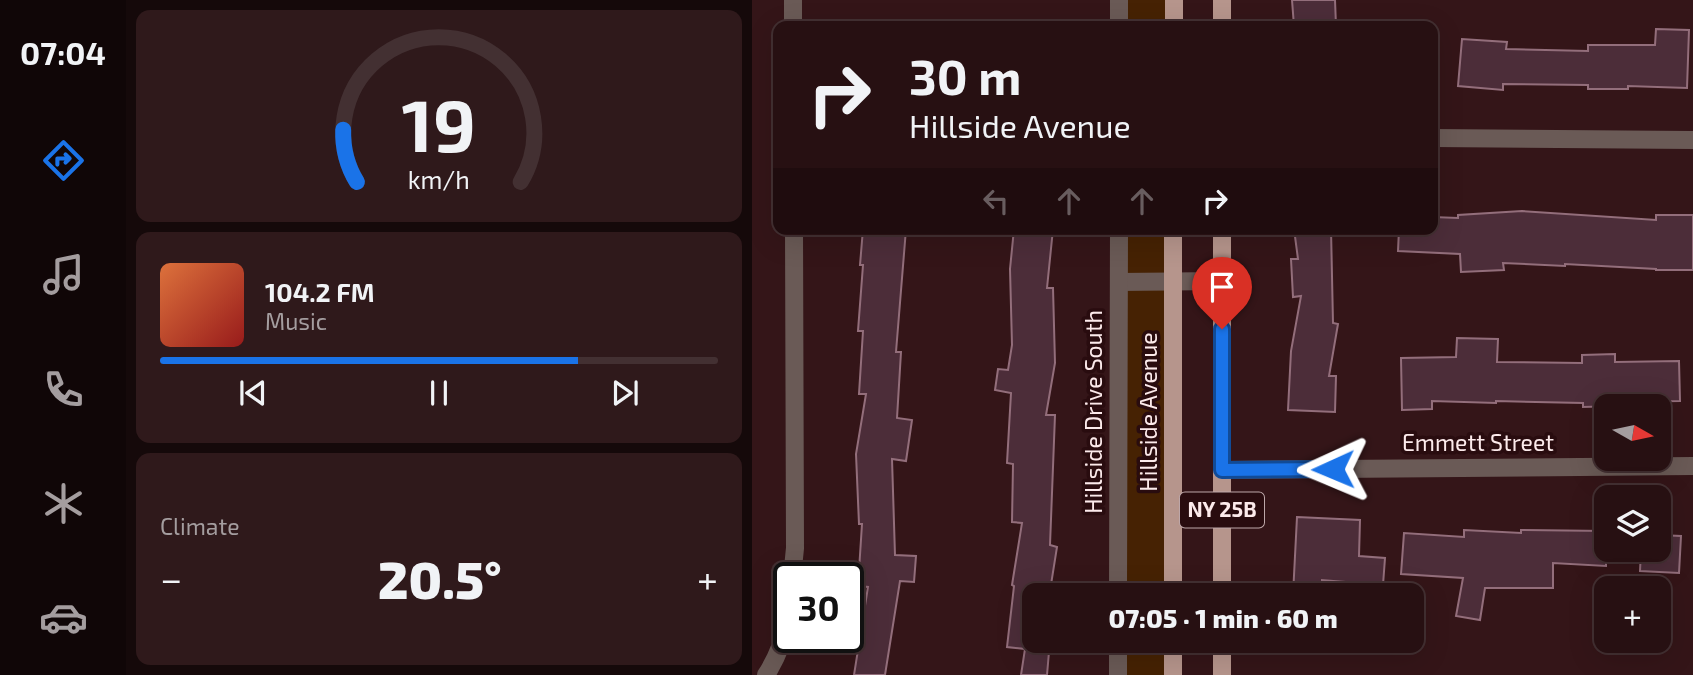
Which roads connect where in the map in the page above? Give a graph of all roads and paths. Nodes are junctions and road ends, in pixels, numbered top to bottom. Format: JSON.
{"nodes":[{"id":1,"x":793,"y":0,"type":"edge"},
{"id":2,"x":1119,"y":0,"type":"edge"},
{"id":3,"x":1174,"y":0,"type":"edge"},
{"id":4,"x":1222,"y":0,"type":"edge"},
{"id":5,"x":793,"y":21,"type":"edge"},
{"id":6,"x":1119,"y":21,"type":"edge"},
{"id":7,"x":1174,"y":21,"type":"edge"},
{"id":8,"x":1222,"y":21,"type":"edge"},
{"id":9,"x":1438,"y":138,"type":"edge"},
{"id":10,"x":1692,"y":140,"type":"edge"},
{"id":11,"x":794,"y":235,"type":"edge"},
{"id":12,"x":1119,"y":235,"type":"edge"},
{"id":13,"x":1174,"y":235,"type":"edge"},
{"id":14,"x":1222,"y":235,"type":"edge"},
{"id":15,"x":1222,"y":281,"type":"junction"},
{"id":16,"x":1119,"y":282,"type":"junction"},
{"id":17,"x":1173,"y":282,"type":"junction"},
{"id":18,"x":1692,"y":466,"type":"edge"},
{"id":19,"x":1222,"y":470,"type":"junction"},
{"id":20,"x":794,"y":562,"type":"edge"},
{"id":21,"x":1118,"y":583,"type":"edge"},
{"id":22,"x":1173,"y":583,"type":"edge"},
{"id":23,"x":1222,"y":583,"type":"edge"},
{"id":24,"x":776,"y":653,"type":"edge"},
{"id":25,"x":1118,"y":653,"type":"edge"},
{"id":26,"x":1173,"y":653,"type":"edge"},
{"id":27,"x":1222,"y":653,"type":"edge"},
{"id":28,"x":766,"y":675,"type":"edge"},
{"id":29,"x":1118,"y":675,"type":"edge"},
{"id":30,"x":1173,"y":675,"type":"edge"},
{"id":31,"x":1222,"y":675,"type":"edge"}],
"edges":[{"from":1,"to":5,"type":"street"},
{"from":2,"to":6,"type":"street"},
{"from":3,"to":7,"type":"main road"},
{"from":4,"to":8,"type":"main road"},
{"from":9,"to":10,"type":"street"},
{"from":11,"to":20,"type":"street"},
{"from":12,"to":16,"type":"street","name":"Hillside Drive South"},
{"from":13,"to":17,"type":"main road","name":"Hillside Avenue","number":"NY 25B"},
{"from":14,"to":15,"type":"main road","number":"NY 25B"},
{"from":15,"to":17,"type":"street"},
{"from":15,"to":19,"type":"main road","number":"NY 25B"},
{"from":16,"to":17,"type":"street"},
{"from":16,"to":21,"type":"street","name":"Hillside Drive South"},
{"from":17,"to":22,"type":"main road","name":"Hillside Avenue","number":"NY 25B"},
{"from":18,"to":19,"type":"street","name":"Emmett Street"},
{"from":19,"to":23,"type":"main road","number":"NY 25B"},
{"from":24,"to":28,"type":"street"},
{"from":25,"to":29,"type":"street"},
{"from":26,"to":30,"type":"main road"},
{"from":27,"to":31,"type":"main road"}]}
